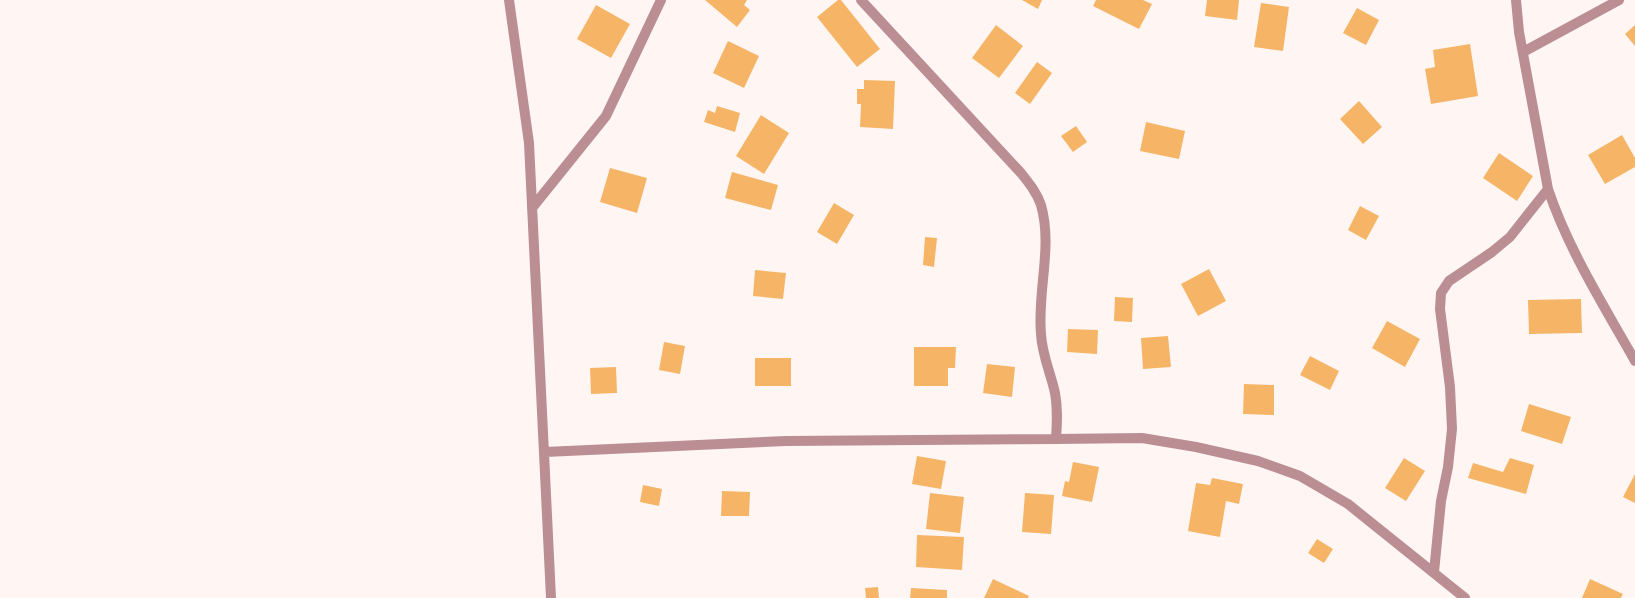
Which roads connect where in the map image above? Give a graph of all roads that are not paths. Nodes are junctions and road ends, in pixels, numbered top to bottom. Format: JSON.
{"nodes":[{"id":1,"x":509,"y":0,"type":"edge"},
{"id":2,"x":660,"y":0,"type":"edge"},
{"id":3,"x":861,"y":0,"type":"edge"},
{"id":4,"x":1516,"y":0,"type":"edge"},
{"id":5,"x":1618,"y":0,"type":"edge"},
{"id":6,"x":1522,"y":52,"type":"junction"},
{"id":7,"x":1548,"y":189,"type":"junction"},
{"id":8,"x":532,"y":208,"type":"junction"},
{"id":9,"x":1635,"y":361,"type":"edge"},
{"id":10,"x":1056,"y":439,"type":"junction"},
{"id":11,"x":545,"y":452,"type":"junction"},
{"id":12,"x":1434,"y":572,"type":"junction"},
{"id":13,"x":551,"y":598,"type":"edge"},
{"id":14,"x":1465,"y":598,"type":"edge"}],
"edges":[{"from":1,"to":8,"type":"street"},
{"from":2,"to":8,"type":"street"},
{"from":3,"to":10,"type":"street"},
{"from":4,"to":6,"type":"street"},
{"from":5,"to":6,"type":"street"},
{"from":6,"to":7,"type":"street"},
{"from":7,"to":9,"type":"street"},
{"from":7,"to":12,"type":"street"},
{"from":8,"to":11,"type":"street"},
{"from":10,"to":11,"type":"street"},
{"from":10,"to":12,"type":"street"},
{"from":11,"to":13,"type":"street"},
{"from":12,"to":14,"type":"street"}]}
